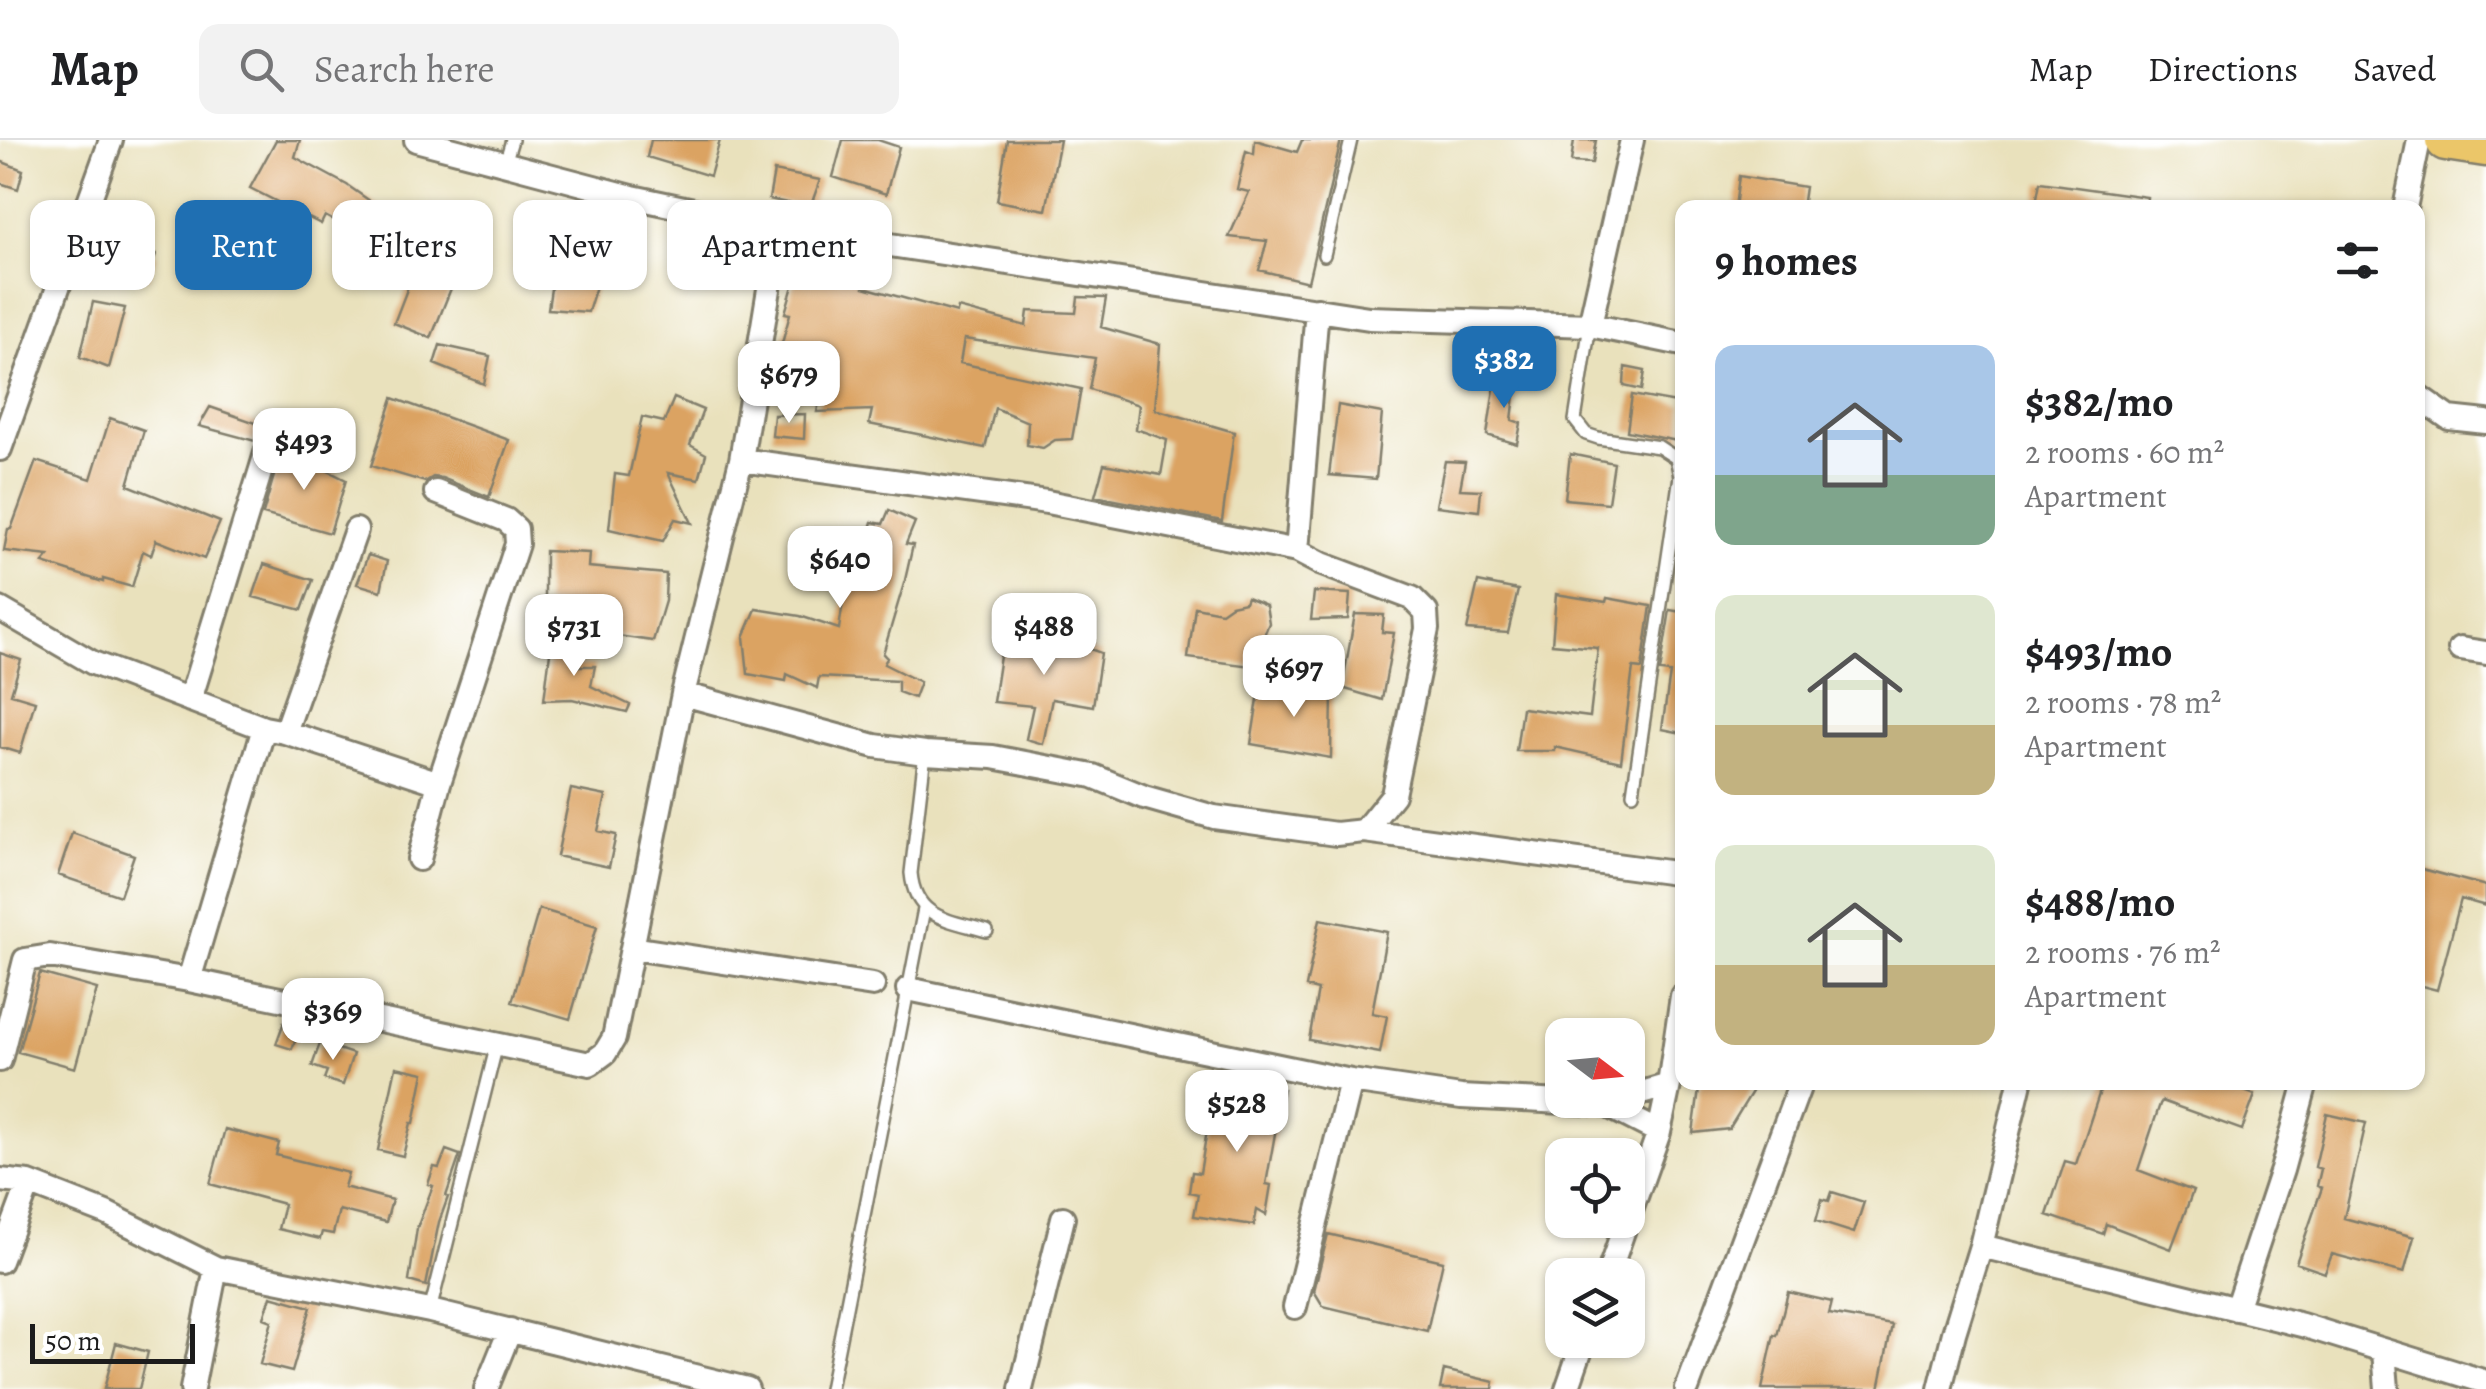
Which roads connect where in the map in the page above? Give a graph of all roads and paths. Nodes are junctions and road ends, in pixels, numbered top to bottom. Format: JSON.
{"nodes":[{"id":1,"x":110,"y":140,"type":"edge"},
{"id":2,"x":416,"y":140,"type":"edge"},
{"id":3,"x":512,"y":140,"type":"edge"},
{"id":4,"x":1351,"y":140,"type":"edge"},
{"id":5,"x":1632,"y":140,"type":"edge"},
{"id":6,"x":2419,"y":140,"type":"edge"},
{"id":7,"x":2446,"y":140,"type":"edge"},
{"id":8,"x":2486,"y":146,"type":"edge"},
{"id":9,"x":505,"y":163,"type":"junction"},
{"id":10,"x":2406,"y":200,"type":"edge"},
{"id":11,"x":667,"y":204,"type":"edge"},
{"id":12,"x":892,"y":245,"type":"edge"},
{"id":13,"x":1324,"y":255,"type":"dead end"},
{"id":14,"x":769,"y":290,"type":"edge"},
{"id":15,"x":1317,"y":310,"type":"junction"},
{"id":16,"x":1590,"y":325,"type":"junction"},
{"id":17,"x":1675,"y":342,"type":"edge"},
{"id":18,"x":2425,"y":401,"type":"edge"},
{"id":19,"x":2486,"y":422,"type":"edge"},
{"id":20,"x":0,"y":449,"type":"edge"},
{"id":21,"x":267,"y":450,"type":"dead end"},
{"id":22,"x":1675,"y":457,"type":"edge"},
{"id":23,"x":741,"y":460,"type":"junction"},
{"id":24,"x":436,"y":492,"type":"dead end"},
{"id":25,"x":1675,"y":510,"type":"edge"},
{"id":26,"x":356,"y":530,"type":"dead end"},
{"id":27,"x":1298,"y":550,"type":"junction"},
{"id":28,"x":0,"y":608,"type":"edge"},
{"id":29,"x":2460,"y":649,"type":"dead end"},
{"id":30,"x":2486,"y":653,"type":"edge"},
{"id":31,"x":684,"y":694,"type":"junction"},
{"id":32,"x":190,"y":700,"type":"junction"},
{"id":33,"x":274,"y":730,"type":"junction"},
{"id":34,"x":925,"y":753,"type":"junction"},
{"id":35,"x":439,"y":783,"type":"junction"},
{"id":36,"x":1633,"y":793,"type":"dead end"},
{"id":37,"x":1364,"y":830,"type":"junction"},
{"id":38,"x":419,"y":859,"type":"dead end"},
{"id":39,"x":1675,"y":873,"type":"edge"},
{"id":40,"x":924,"y":909,"type":"junction"},
{"id":41,"x":987,"y":931,"type":"dead end"},
{"id":42,"x":632,"y":948,"type":"junction"},
{"id":43,"x":189,"y":980,"type":"junction"},
{"id":44,"x":873,"y":984,"type":"dead end"},
{"id":45,"x":908,"y":989,"type":"junction"},
{"id":46,"x":1675,"y":1043,"type":"edge"},
{"id":47,"x":498,"y":1044,"type":"junction"},
{"id":48,"x":0,"y":1060,"type":"edge"},
{"id":49,"x":1352,"y":1081,"type":"junction"},
{"id":50,"x":1669,"y":1084,"type":"junction"},
{"id":51,"x":1798,"y":1090,"type":"edge"},
{"id":52,"x":2018,"y":1090,"type":"edge"},
{"id":53,"x":2304,"y":1090,"type":"edge"},
{"id":54,"x":1645,"y":1092,"type":"edge"},
{"id":55,"x":1545,"y":1099,"type":"edge"},
{"id":56,"x":1637,"y":1118,"type":"edge"},
{"id":57,"x":1659,"y":1132,"type":"junction"},
{"id":58,"x":1645,"y":1170,"type":"edge"},
{"id":59,"x":0,"y":1180,"type":"edge"},
{"id":60,"x":29,"y":1182,"type":"junction"},
{"id":61,"x":1063,"y":1218,"type":"dead end"},
{"id":62,"x":1982,"y":1246,"type":"junction"},
{"id":63,"x":0,"y":1261,"type":"edge"},
{"id":64,"x":216,"y":1268,"type":"junction"},
{"id":65,"x":1295,"y":1307,"type":"dead end"},
{"id":66,"x":2236,"y":1309,"type":"junction"},
{"id":67,"x":430,"y":1310,"type":"junction"},
{"id":68,"x":510,"y":1330,"type":"junction"},
{"id":69,"x":2384,"y":1350,"type":"junction"},
{"id":70,"x":1578,"y":1358,"type":"edge"},
{"id":71,"x":2486,"y":1382,"type":"edge"},
{"id":72,"x":192,"y":1389,"type":"edge"},
{"id":73,"x":486,"y":1389,"type":"edge"},
{"id":74,"x":747,"y":1389,"type":"edge"},
{"id":75,"x":830,"y":1389,"type":"edge"},
{"id":76,"x":1021,"y":1389,"type":"edge"},
{"id":77,"x":1567,"y":1389,"type":"edge"},
{"id":78,"x":1687,"y":1389,"type":"edge"},
{"id":79,"x":1940,"y":1389,"type":"edge"},
{"id":80,"x":2387,"y":1389,"type":"edge"}],
"edges":[{"from":1,"to":20,"type":"street"},
{"from":2,"to":9,"type":"street"},
{"from":3,"to":9,"type":"lane"},
{"from":4,"to":13,"type":"lane"},
{"from":5,"to":16,"type":"street"},
{"from":6,"to":10,"type":"street"},
{"from":7,"to":8,"type":"highway"},
{"from":9,"to":11,"type":"street"},
{"from":12,"to":15,"type":"street"},
{"from":14,"to":23,"type":"street"},
{"from":15,"to":16,"type":"street"},
{"from":15,"to":27,"type":"street"},
{"from":16,"to":17,"type":"street"},
{"from":16,"to":22,"type":"lane"},
{"from":18,"to":19,"type":"street"},
{"from":21,"to":32,"type":"street"},
{"from":23,"to":27,"type":"street"},
{"from":23,"to":31,"type":"street"},
{"from":24,"to":35,"type":"street"},
{"from":25,"to":36,"type":"lane"},
{"from":26,"to":33,"type":"street"},
{"from":27,"to":37,"type":"street"},
{"from":28,"to":32,"type":"street"},
{"from":29,"to":30,"type":"street"},
{"from":31,"to":34,"type":"street"},
{"from":31,"to":42,"type":"street"},
{"from":32,"to":33,"type":"street"},
{"from":33,"to":35,"type":"street"},
{"from":33,"to":43,"type":"street"},
{"from":34,"to":37,"type":"street"},
{"from":34,"to":40,"type":"lane"},
{"from":35,"to":38,"type":"street"},
{"from":37,"to":39,"type":"street"},
{"from":40,"to":41,"type":"lane"},
{"from":40,"to":45,"type":"lane"},
{"from":42,"to":44,"type":"street"},
{"from":42,"to":47,"type":"street"},
{"from":43,"to":47,"type":"street"},
{"from":43,"to":48,"type":"street"},
{"from":45,"to":49,"type":"street"},
{"from":45,"to":75,"type":"lane"},
{"from":46,"to":50,"type":"street"},
{"from":47,"to":67,"type":"lane"},
{"from":49,"to":55,"type":"street"},
{"from":49,"to":65,"type":"street"},
{"from":50,"to":54,"type":"street"},
{"from":50,"to":57,"type":"street"},
{"from":51,"to":78,"type":"street"},
{"from":52,"to":62,"type":"street"},
{"from":53,"to":66,"type":"street"},
{"from":56,"to":57,"type":"street"},
{"from":57,"to":58,"type":"street"},
{"from":59,"to":60,"type":"street"},
{"from":60,"to":63,"type":"street"},
{"from":60,"to":64,"type":"street"},
{"from":61,"to":76,"type":"street"},
{"from":62,"to":66,"type":"street"},
{"from":62,"to":79,"type":"street"},
{"from":64,"to":67,"type":"street"},
{"from":64,"to":72,"type":"street"},
{"from":66,"to":69,"type":"street"},
{"from":67,"to":68,"type":"street"},
{"from":68,"to":73,"type":"street"},
{"from":68,"to":74,"type":"street"},
{"from":69,"to":71,"type":"street"},
{"from":69,"to":80,"type":"street"},
{"from":70,"to":77,"type":"street"}]}
